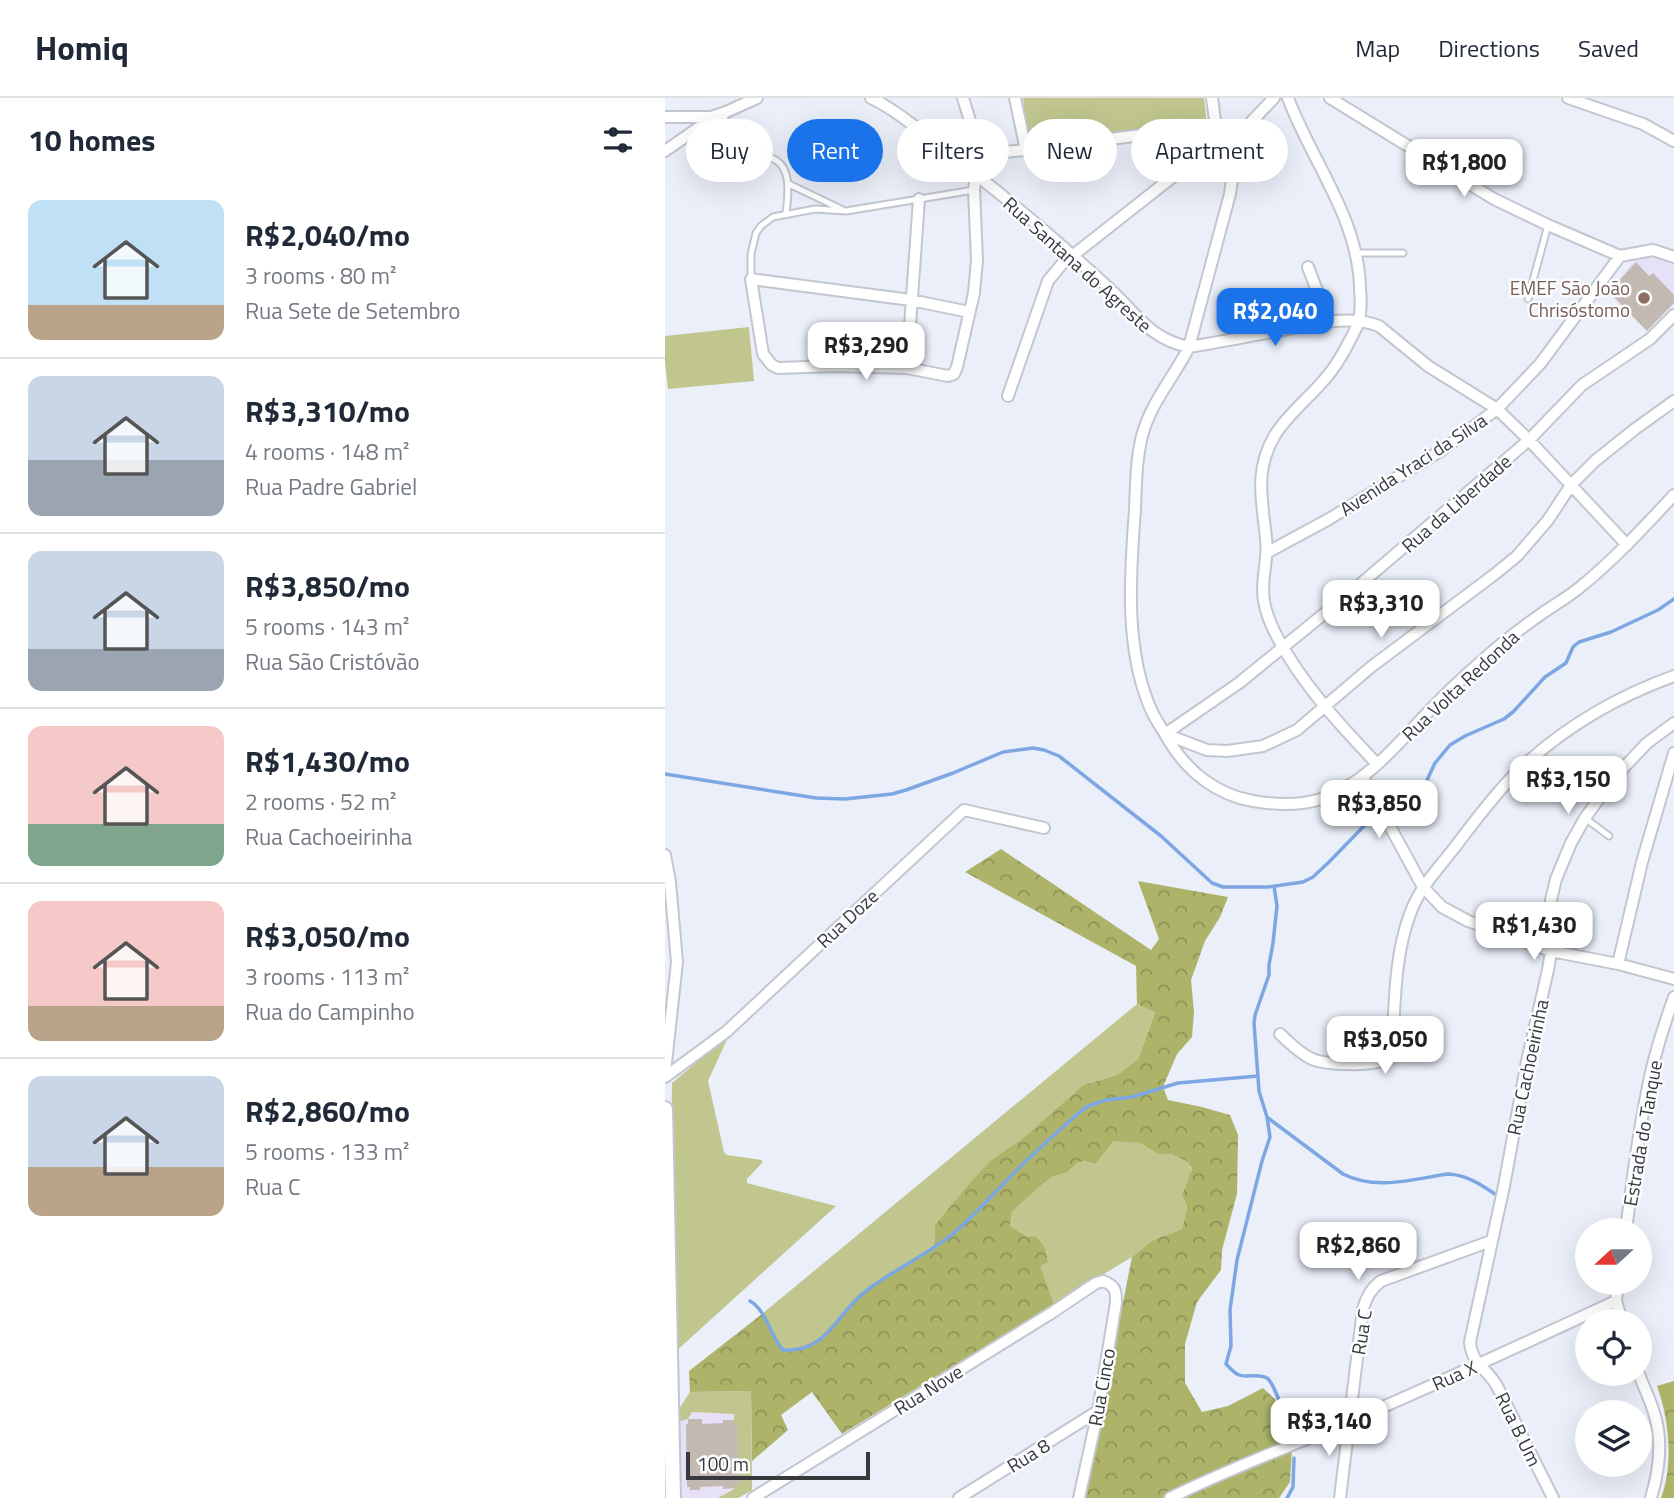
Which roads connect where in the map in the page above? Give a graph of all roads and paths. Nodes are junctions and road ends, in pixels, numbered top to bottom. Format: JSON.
{"nodes":[{"id":1,"x":726,"y":98,"type":"edge"},
{"id":2,"x":757,"y":98,"type":"edge"},
{"id":3,"x":871,"y":98,"type":"edge"},
{"id":4,"x":963,"y":98,"type":"edge"},
{"id":5,"x":1015,"y":98,"type":"edge"},
{"id":6,"x":1212,"y":98,"type":"edge"},
{"id":7,"x":1274,"y":98,"type":"edge"},
{"id":8,"x":1288,"y":98,"type":"edge"},
{"id":9,"x":1330,"y":98,"type":"edge"},
{"id":10,"x":1568,"y":98,"type":"edge"},
{"id":11,"x":726,"y":112,"type":"junction"},
{"id":12,"x":665,"y":117,"type":"edge"},
{"id":13,"x":711,"y":117,"type":"junction"},
{"id":14,"x":903,"y":119,"type":"edge"},
{"id":15,"x":969,"y":119,"type":"edge"},
{"id":16,"x":1215,"y":119,"type":"edge"},
{"id":17,"x":1254,"y":119,"type":"edge"},
{"id":18,"x":1023,"y":136,"type":"edge"},
{"id":19,"x":1674,"y":141,"type":"edge"},
{"id":20,"x":665,"y":151,"type":"edge"},
{"id":21,"x":974,"y":182,"type":"edge"},
{"id":22,"x":986,"y":182,"type":"edge"},
{"id":23,"x":1166,"y":182,"type":"edge"},
{"id":24,"x":1231,"y":182,"type":"edge"},
{"id":25,"x":789,"y":184,"type":"junction"},
{"id":26,"x":974,"y":190,"type":"junction"},
{"id":27,"x":919,"y":198,"type":"junction"},
{"id":28,"x":846,"y":211,"type":"junction"},
{"id":29,"x":786,"y":213,"type":"junction"},
{"id":30,"x":1548,"y":225,"type":"junction"},
{"id":31,"x":1356,"y":253,"type":"junction"},
{"id":32,"x":1403,"y":253,"type":"dead end"},
{"id":33,"x":1073,"y":256,"type":"junction"},
{"id":34,"x":1620,"y":257,"type":"junction"},
{"id":35,"x":1674,"y":257,"type":"edge"},
{"id":36,"x":1308,"y":267,"type":"dead end"},
{"id":37,"x":751,"y":279,"type":"junction"},
{"id":38,"x":1528,"y":299,"type":"dead end"},
{"id":39,"x":911,"y":300,"type":"junction"},
{"id":40,"x":969,"y":312,"type":"junction"},
{"id":41,"x":1674,"y":315,"type":"edge"},
{"id":42,"x":1359,"y":321,"type":"junction"},
{"id":43,"x":1329,"y":322,"type":"junction"},
{"id":44,"x":1189,"y":347,"type":"junction"},
{"id":45,"x":907,"y":368,"type":"junction"},
{"id":46,"x":1008,"y":396,"type":"dead end"},
{"id":47,"x":1674,"y":401,"type":"edge"},
{"id":48,"x":1497,"y":409,"type":"junction"},
{"id":49,"x":1529,"y":440,"type":"junction"},
{"id":50,"x":1571,"y":485,"type":"junction"},
{"id":51,"x":1674,"y":495,"type":"edge"},
{"id":52,"x":1627,"y":545,"type":"junction"},
{"id":53,"x":1268,"y":552,"type":"junction"},
{"id":54,"x":1283,"y":648,"type":"junction"},
{"id":55,"x":1674,"y":676,"type":"edge"},
{"id":56,"x":1325,"y":708,"type":"junction"},
{"id":57,"x":1674,"y":723,"type":"edge"},
{"id":58,"x":1165,"y":734,"type":"junction"},
{"id":59,"x":1674,"y":753,"type":"edge"},
{"id":60,"x":1377,"y":764,"type":"junction"},
{"id":61,"x":1363,"y":777,"type":"junction"},
{"id":62,"x":1585,"y":818,"type":"junction"},
{"id":63,"x":1044,"y":828,"type":"dead end"},
{"id":64,"x":1609,"y":836,"type":"dead end"},
{"id":65,"x":665,"y":855,"type":"edge"},
{"id":66,"x":1423,"y":887,"type":"junction"},
{"id":67,"x":1551,"y":951,"type":"junction"},
{"id":68,"x":1618,"y":964,"type":"junction"},
{"id":69,"x":1674,"y":979,"type":"edge"},
{"id":70,"x":1674,"y":997,"type":"edge"},
{"id":71,"x":1280,"y":1034,"type":"dead end"},
{"id":72,"x":665,"y":1072,"type":"edge"},
{"id":73,"x":665,"y":1077,"type":"edge"},
{"id":74,"x":665,"y":1109,"type":"edge"},
{"id":75,"x":1628,"y":1218,"type":"edge"},
{"id":76,"x":666,"y":1238,"type":"edge"},
{"id":77,"x":1492,"y":1241,"type":"junction"},
{"id":78,"x":1103,"y":1281,"type":"joint"},
{"id":79,"x":1617,"y":1295,"type":"edge"},
{"id":80,"x":1616,"y":1301,"type":"junction"},
{"id":81,"x":1618,"y":1309,"type":"edge"},
{"id":82,"x":1478,"y":1364,"type":"junction"},
{"id":83,"x":1644,"y":1386,"type":"edge"},
{"id":84,"x":1098,"y":1411,"type":"junction"},
{"id":85,"x":1349,"y":1422,"type":"junction"},
{"id":86,"x":673,"y":1498,"type":"edge"},
{"id":87,"x":753,"y":1498,"type":"edge"},
{"id":88,"x":959,"y":1498,"type":"edge"},
{"id":89,"x":1079,"y":1498,"type":"edge"},
{"id":90,"x":1170,"y":1498,"type":"edge"},
{"id":91,"x":1340,"y":1498,"type":"edge"},
{"id":92,"x":1553,"y":1498,"type":"edge"},
{"id":93,"x":1651,"y":1498,"type":"edge"}],
"edges":[{"from":1,"to":11,"type":"street"},
{"from":2,"to":11,"type":"street"},
{"from":3,"to":14,"type":"street","name":"Rua Santana do Agreste"},
{"from":4,"to":15,"type":"street"},
{"from":5,"to":18,"type":"street"},
{"from":6,"to":16,"type":"street"},
{"from":7,"to":17,"type":"street"},
{"from":8,"to":31,"type":"street"},
{"from":9,"to":30,"type":"street"},
{"from":10,"to":19,"type":"street"},
{"from":11,"to":13,"type":"street"},
{"from":11,"to":25,"type":"lane"},
{"from":12,"to":13,"type":"street"},
{"from":13,"to":20,"type":"street"},
{"from":21,"to":26,"type":"street"},
{"from":22,"to":33,"type":"street","name":"Rua Santana do Agreste"},
{"from":23,"to":33,"type":"street"},
{"from":24,"to":44,"type":"street","name":"Rua Volta Redonda"},
{"from":25,"to":28,"type":"lane"},
{"from":25,"to":29,"type":"lane"},
{"from":26,"to":27,"type":"lane"},
{"from":26,"to":40,"type":"street"},
{"from":27,"to":28,"type":"lane"},
{"from":27,"to":39,"type":"street"},
{"from":28,"to":29,"type":"lane"},
{"from":29,"to":37,"type":"lane"},
{"from":30,"to":34,"type":"street"},
{"from":30,"to":38,"type":"lane"},
{"from":31,"to":32,"type":"lane"},
{"from":31,"to":42,"type":"street"},
{"from":33,"to":44,"type":"street","name":"Rua Santana do Agreste"},
{"from":33,"to":46,"type":"street"},
{"from":34,"to":35,"type":"street"},
{"from":34,"to":48,"type":"street","name":"Avenida Yraci da Silva"},
{"from":36,"to":43,"type":"street"},
{"from":37,"to":39,"type":"street"},
{"from":37,"to":45,"type":"street"},
{"from":39,"to":40,"type":"street"},
{"from":39,"to":45,"type":"street"},
{"from":40,"to":45,"type":"street"},
{"from":41,"to":49,"type":"street","name":"Rua da Liberdade"},
{"from":42,"to":43,"type":"street"},
{"from":42,"to":48,"type":"street"},
{"from":42,"to":53,"type":"street"},
{"from":43,"to":44,"type":"street"},
{"from":44,"to":58,"type":"street","name":"Rua Volta Redonda"},
{"from":47,"to":50,"type":"street"},
{"from":48,"to":49,"type":"street"},
{"from":48,"to":53,"type":"street","name":"Avenida Yraci da Silva"},
{"from":49,"to":50,"type":"street"},
{"from":49,"to":54,"type":"street","name":"Rua da Liberdade"},
{"from":50,"to":52,"type":"street"},
{"from":50,"to":56,"type":"street"},
{"from":51,"to":52,"type":"street","name":"Rua Volta Redonda"},
{"from":52,"to":60,"type":"street","name":"Rua Volta Redonda"},
{"from":53,"to":54,"type":"street"},
{"from":54,"to":56,"type":"street"},
{"from":54,"to":58,"type":"street","name":"Rua da Liberdade"},
{"from":55,"to":66,"type":"street"},
{"from":56,"to":58,"type":"street"},
{"from":56,"to":60,"type":"street"},
{"from":57,"to":62,"type":"street","name":"Rua Cachoeirinha"},
{"from":58,"to":61,"type":"street","name":"Rua Volta Redonda"},
{"from":59,"to":68,"type":"street"},
{"from":60,"to":61,"type":"street","name":"Rua Volta Redonda"},
{"from":61,"to":66,"type":"street"},
{"from":62,"to":64,"type":"lane"},
{"from":62,"to":67,"type":"street","name":"Rua Cachoeirinha"},
{"from":63,"to":73,"type":"street","name":"Rua Doze"},
{"from":65,"to":72,"type":"street"},
{"from":66,"to":67,"type":"street"},
{"from":66,"to":71,"type":"street"},
{"from":67,"to":68,"type":"street"},
{"from":67,"to":77,"type":"street","name":"Rua Cachoeirinha"},
{"from":68,"to":69,"type":"street"},
{"from":70,"to":75,"type":"street","name":"Estrada do Tanque"},
{"from":74,"to":76,"type":"street"},
{"from":76,"to":86,"type":"street"},
{"from":77,"to":82,"type":"street","name":"Rua Cachoeirinha"},
{"from":77,"to":85,"type":"street","name":"Rua C"},
{"from":78,"to":84,"type":"street","name":"Rua Cinco"},
{"from":78,"to":87,"type":"street","name":"Rua Nove"},
{"from":79,"to":80,"type":"street"},
{"from":80,"to":81,"type":"street"},
{"from":80,"to":82,"type":"street","name":"Rua X"},
{"from":82,"to":85,"type":"street","name":"Rua X"},
{"from":82,"to":92,"type":"street","name":"Rua B Um"},
{"from":83,"to":93,"type":"street"},
{"from":84,"to":88,"type":"street","name":"Rua 8"},
{"from":84,"to":89,"type":"street","name":"Rua Cinco"},
{"from":85,"to":90,"type":"street","name":"Rua X"},
{"from":85,"to":91,"type":"street","name":"Rua C"}]}
